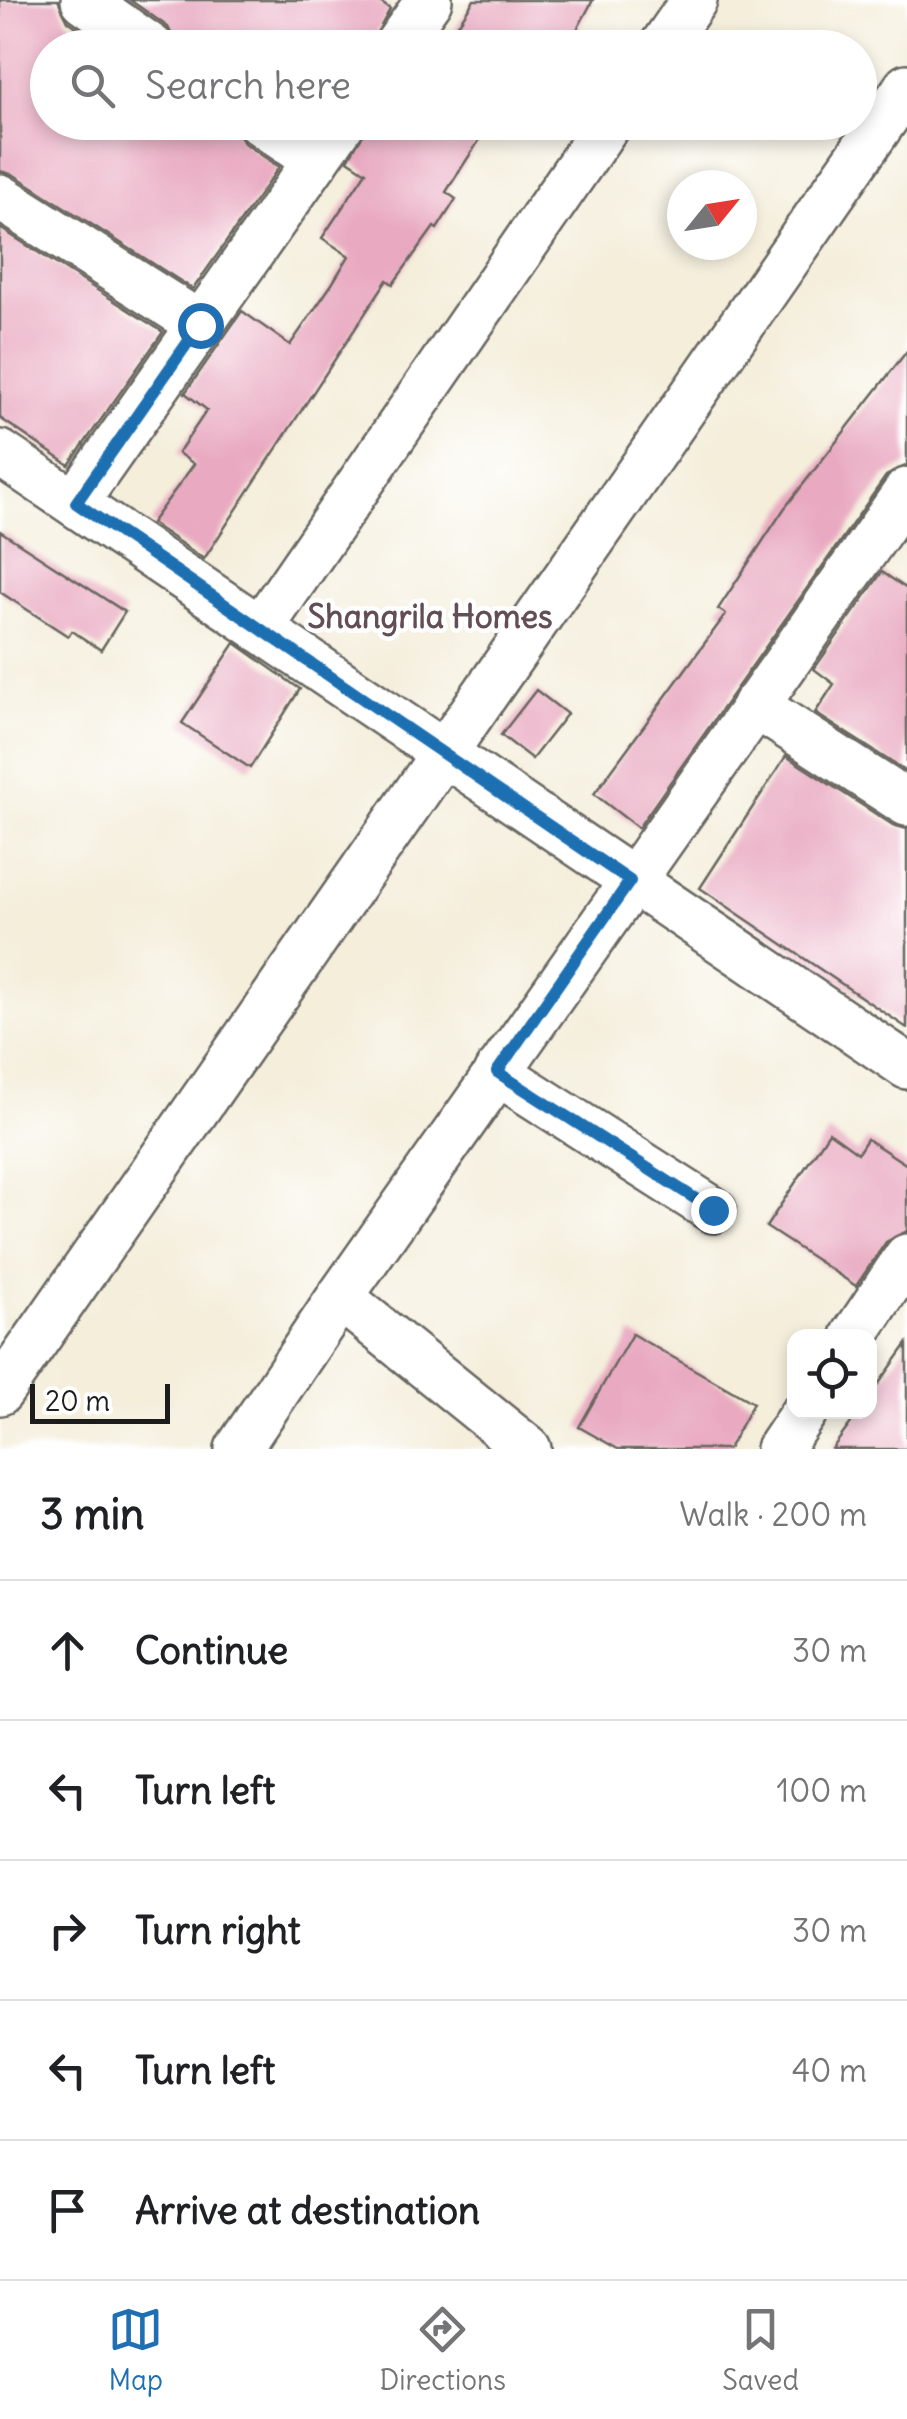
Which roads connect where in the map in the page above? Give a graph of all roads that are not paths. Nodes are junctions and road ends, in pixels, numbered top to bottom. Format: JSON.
{"nodes":[{"id":1,"x":84,"y":0,"type":"edge"},
{"id":2,"x":428,"y":0,"type":"edge"},
{"id":3,"x":694,"y":0,"type":"edge"},
{"id":4,"x":126,"y":30,"type":"edge"},
{"id":5,"x":408,"y":30,"type":"edge"},
{"id":6,"x":673,"y":30,"type":"edge"},
{"id":7,"x":907,"y":87,"type":"edge"},
{"id":8,"x":877,"y":130,"type":"edge"},
{"id":9,"x":285,"y":140,"type":"edge"},
{"id":10,"x":331,"y":140,"type":"edge"},
{"id":11,"x":597,"y":140,"type":"edge"},
{"id":12,"x":870,"y":140,"type":"edge"},
{"id":13,"x":316,"y":162,"type":"junction"},
{"id":14,"x":0,"y":197,"type":"edge"},
{"id":15,"x":200,"y":325,"type":"junction"},
{"id":16,"x":0,"y":453,"type":"edge"},
{"id":17,"x":907,"y":490,"type":"edge"},
{"id":18,"x":76,"y":503,"type":"junction"},
{"id":19,"x":892,"y":542,"type":"edge"},
{"id":20,"x":260,"y":629,"type":"junction"},
{"id":21,"x":755,"y":705,"type":"junction"},
{"id":22,"x":443,"y":753,"type":"junction"},
{"id":23,"x":907,"y":803,"type":"edge"},
{"id":24,"x":630,"y":881,"type":"junction"},
{"id":25,"x":907,"y":1066,"type":"edge"},
{"id":26,"x":497,"y":1072,"type":"junction"},
{"id":27,"x":713,"y":1210,"type":"dead end"},
{"id":28,"x":907,"y":1257,"type":"edge"},
{"id":29,"x":340,"y":1296,"type":"junction"},
{"id":30,"x":859,"y":1329,"type":"edge"},
{"id":31,"x":0,"y":1392,"type":"edge"},
{"id":32,"x":799,"y":1419,"type":"edge"},
{"id":33,"x":238,"y":1449,"type":"edge"},
{"id":34,"x":528,"y":1449,"type":"edge"},
{"id":35,"x":779,"y":1449,"type":"edge"}],
"edges":[{"from":1,"to":4,"type":"street"},
{"from":2,"to":5,"type":"street"},
{"from":3,"to":6,"type":"street"},
{"from":7,"to":8,"type":"street"},
{"from":9,"to":13,"type":"street"},
{"from":10,"to":13,"type":"street"},
{"from":11,"to":20,"type":"street"},
{"from":12,"to":22,"type":"street"},
{"from":13,"to":15,"type":"street"},
{"from":14,"to":15,"type":"street"},
{"from":15,"to":18,"type":"street"},
{"from":16,"to":18,"type":"street"},
{"from":17,"to":19,"type":"street"},
{"from":18,"to":20,"type":"street"},
{"from":19,"to":21,"type":"street"},
{"from":20,"to":22,"type":"street"},
{"from":21,"to":23,"type":"street"},
{"from":21,"to":24,"type":"street"},
{"from":22,"to":24,"type":"street"},
{"from":22,"to":31,"type":"street"},
{"from":24,"to":25,"type":"street"},
{"from":24,"to":26,"type":"street"},
{"from":26,"to":27,"type":"street"},
{"from":26,"to":29,"type":"street"},
{"from":28,"to":30,"type":"street"},
{"from":29,"to":33,"type":"street"},
{"from":29,"to":34,"type":"street"},
{"from":32,"to":35,"type":"street"}]}
